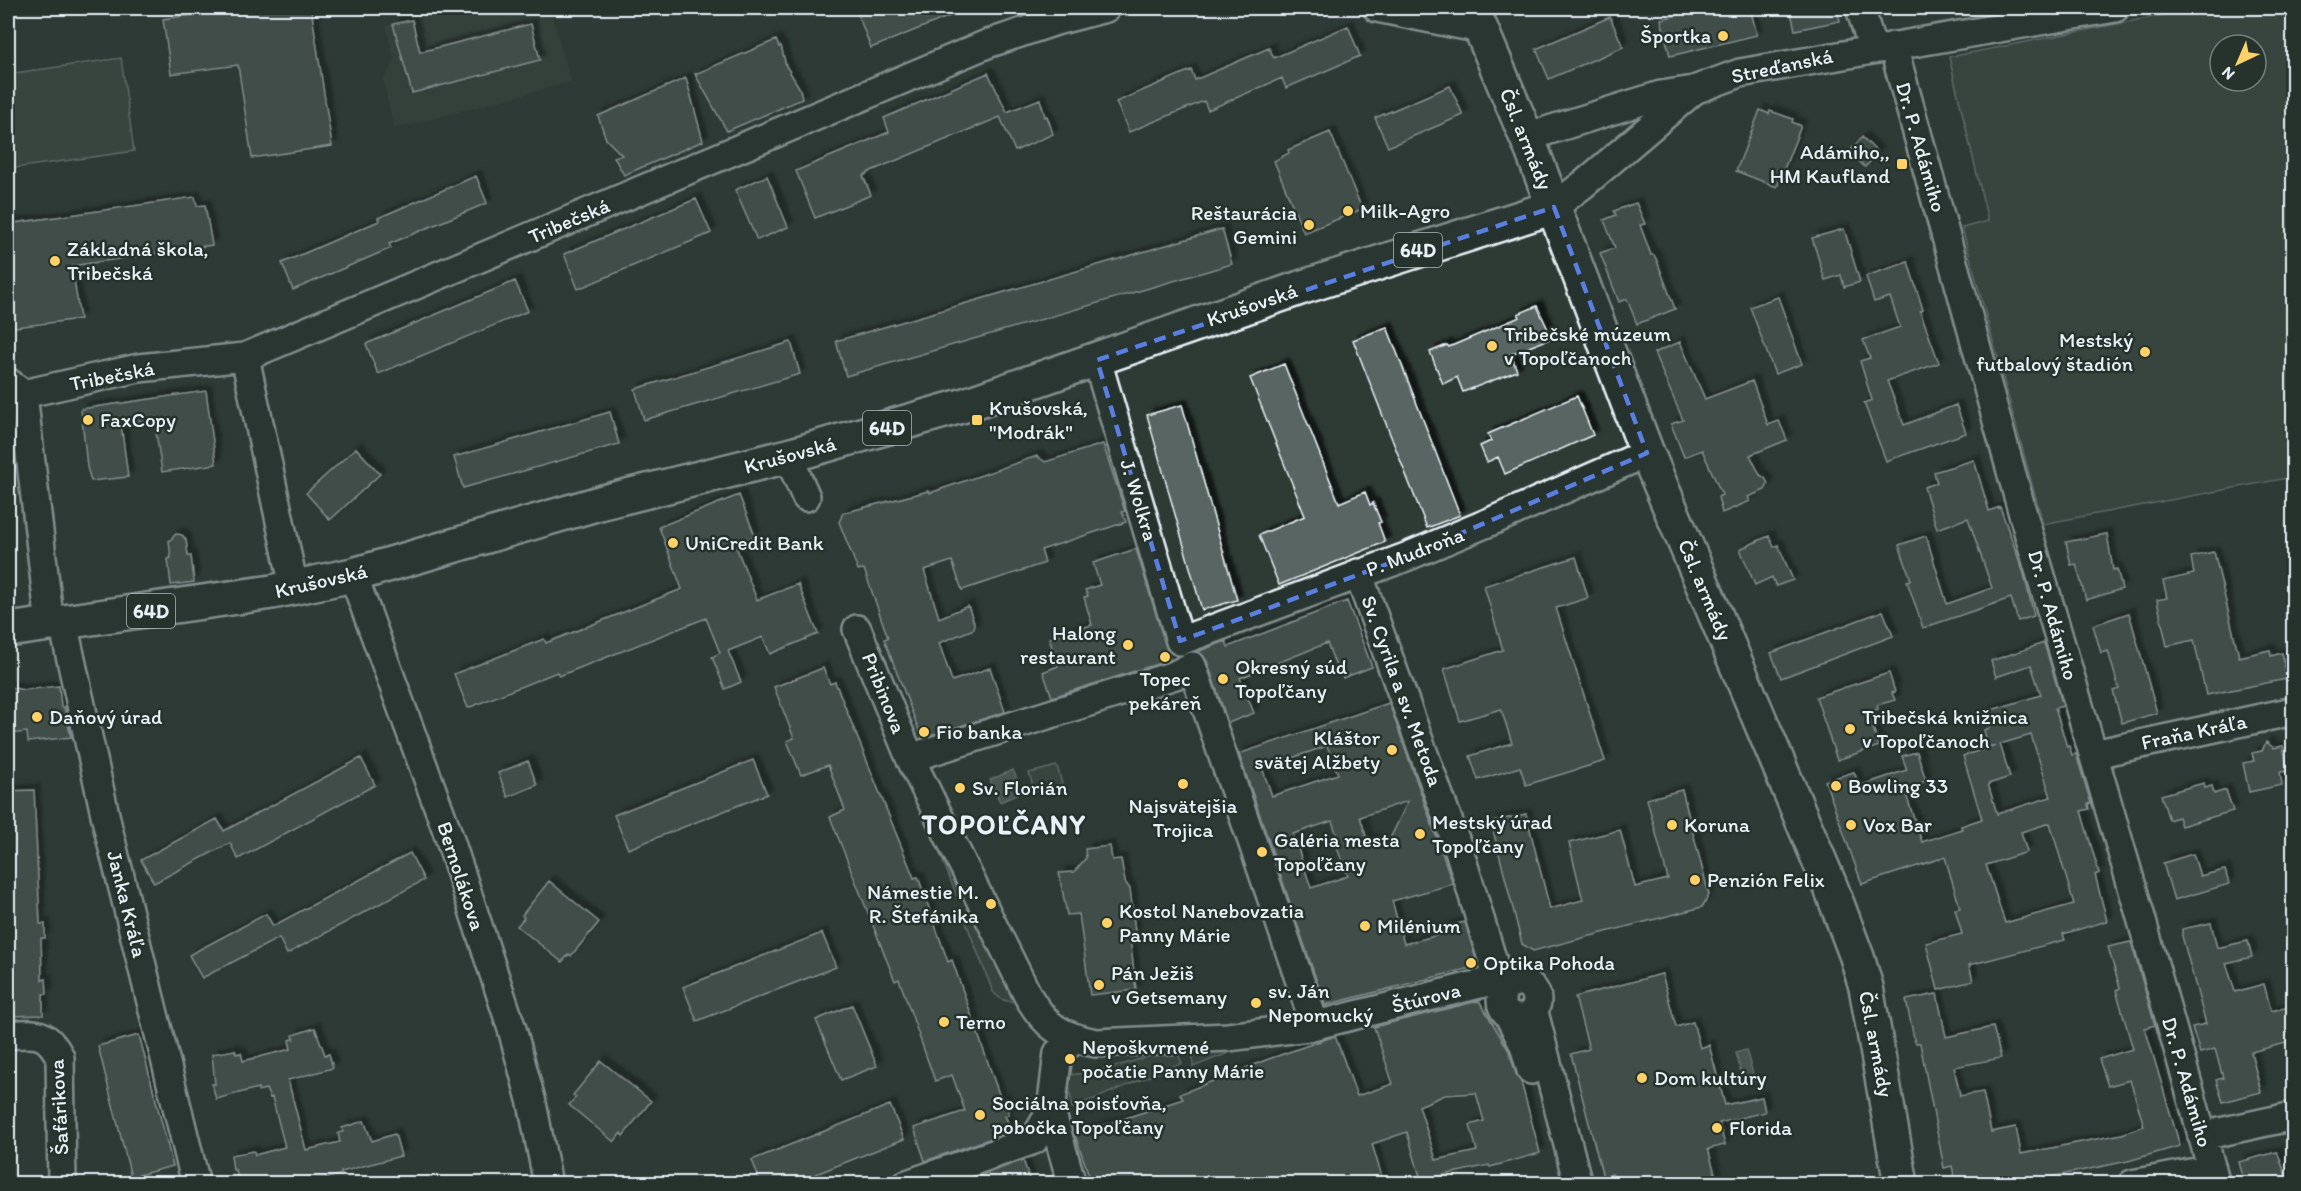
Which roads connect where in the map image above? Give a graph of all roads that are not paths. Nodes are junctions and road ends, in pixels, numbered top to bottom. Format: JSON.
{"nodes":[{"id":1,"x":1106,"y":8,"type":"edge"},
{"id":2,"x":1377,"y":8,"type":"edge"},
{"id":3,"x":1860,"y":8,"type":"edge"},
{"id":4,"x":2115,"y":8,"type":"edge"},
{"id":5,"x":1426,"y":13,"type":"edge"},
{"id":6,"x":1476,"y":18,"type":"edge"},
{"id":7,"x":1883,"y":48,"type":"junction"},
{"id":8,"x":1694,"y":90,"type":"junction"},
{"id":9,"x":1527,"y":138,"type":"junction"},
{"id":10,"x":1554,"y":207,"type":"junction"},
{"id":11,"x":245,"y":357,"type":"junction"},
{"id":12,"x":1097,"y":360,"type":"junction"},
{"id":13,"x":15,"y":388,"type":"edge"},
{"id":14,"x":19,"y":451,"type":"edge"},
{"id":15,"x":1647,"y":453,"type":"junction"},
{"id":16,"x":788,"y":456,"type":"junction"},
{"id":17,"x":806,"y":497,"type":"dead end"},
{"id":18,"x":1358,"y":573,"type":"junction"},
{"id":19,"x":353,"y":575,"type":"junction"},
{"id":20,"x":294,"y":587,"type":"junction"},
{"id":21,"x":56,"y":624,"type":"junction"},
{"id":22,"x":857,"y":629,"type":"dead end"},
{"id":23,"x":8,"y":630,"type":"edge"},
{"id":24,"x":1180,"y":641,"type":"joint"},
{"id":25,"x":2294,"y":711,"type":"edge"},
{"id":26,"x":2094,"y":754,"type":"junction"},
{"id":27,"x":910,"y":758,"type":"junction"},
{"id":28,"x":1510,"y":1000,"type":"junction"},
{"id":29,"x":1312,"y":1026,"type":"junction"},
{"id":30,"x":8,"y":1035,"type":"edge"},
{"id":31,"x":1075,"y":1039,"type":"junction"},
{"id":32,"x":2294,"y":1116,"type":"edge"},
{"id":33,"x":1047,"y":1128,"type":"junction"},
{"id":34,"x":2202,"y":1136,"type":"junction"},
{"id":35,"x":2214,"y":1176,"type":"edge"},
{"id":36,"x":62,"y":1184,"type":"edge"},
{"id":37,"x":196,"y":1184,"type":"edge"},
{"id":38,"x":548,"y":1184,"type":"edge"},
{"id":39,"x":906,"y":1184,"type":"edge"},
{"id":40,"x":1072,"y":1184,"type":"edge"},
{"id":41,"x":1562,"y":1184,"type":"edge"},
{"id":42,"x":1578,"y":1184,"type":"edge"},
{"id":43,"x":1901,"y":1184,"type":"edge"},
{"id":44,"x":2132,"y":1184,"type":"edge"}],
"edges":[{"from":1,"to":11,"type":"street","name":"Tribečská"},
{"from":2,"to":5,"type":"street"},
{"from":3,"to":7,"type":"street"},
{"from":4,"to":7,"type":"street","name":"Streďanská"},
{"from":5,"to":6,"type":"street"},
{"from":6,"to":9,"type":"main road","name":"Čsl. armády"},
{"from":7,"to":8,"type":"street","name":"Streďanská"},
{"from":7,"to":26,"type":"street","name":"Dr. P. Adámiho"},
{"from":8,"to":9,"type":"street","name":"Streďanská"},
{"from":8,"to":10,"type":"street","name":"Streďanská"},
{"from":9,"to":10,"type":"main road","name":"Čsl. armády"},
{"from":10,"to":12,"type":"main road","name":"Krušovská","number":"64D"},
{"from":10,"to":15,"type":"main road","name":"Čsl. armády"},
{"from":11,"to":13,"type":"street","name":"Tribečská"},
{"from":11,"to":20,"type":"street"},
{"from":12,"to":16,"type":"main road","name":"Krušovská","number":"64D"},
{"from":12,"to":24,"type":"street","name":"J. Wolkra"},
{"from":13,"to":14,"type":"street","name":"Janka Kráľa"},
{"from":14,"to":21,"type":"street","name":"Janka Kráľa"},
{"from":15,"to":18,"type":"street","name":"P. Mudroňa"},
{"from":15,"to":43,"type":"main road","name":"Čsl. armády"},
{"from":16,"to":17,"type":"street"},
{"from":16,"to":19,"type":"main road","name":"Krušovská","number":"64D"},
{"from":18,"to":24,"type":"street","name":"P. Mudroňa"},
{"from":18,"to":28,"type":"street","name":"Sv. Cyrila a sv. Metoda"},
{"from":19,"to":20,"type":"main road","name":"Krušovská","number":"64D"},
{"from":19,"to":38,"type":"street","name":"Bernolákova"},
{"from":20,"to":21,"type":"main road","name":"Krušovská","number":"64D"},
{"from":21,"to":23,"type":"main road","name":"Krušovská","number":"64D"},
{"from":21,"to":37,"type":"street","name":"Janka Kráľa"},
{"from":22,"to":27,"type":"street","name":"Pribinova"},
{"from":25,"to":26,"type":"street","name":"Fraňa Kráľa"},
{"from":26,"to":34,"type":"street","name":"Dr. P. Adámiho"},
{"from":27,"to":29,"type":"street"},
{"from":27,"to":31,"type":"street"},
{"from":28,"to":29,"type":"street","name":"Štúrova"},
{"from":28,"to":41,"type":"street","name":"Sv. Cyrila a sv. Metoda"},
{"from":28,"to":42,"type":"street","name":"Sv. Cyrila a sv. Metoda"},
{"from":29,"to":31,"type":"street"},
{"from":30,"to":36,"type":"street","name":"Šafárikova"},
{"from":31,"to":33,"type":"street"},
{"from":32,"to":34,"type":"street"},
{"from":33,"to":39,"type":"street"},
{"from":33,"to":40,"type":"street"},
{"from":34,"to":35,"type":"street","name":"Dr. P. Adámiho"},
{"from":35,"to":44,"type":"street"}]}
